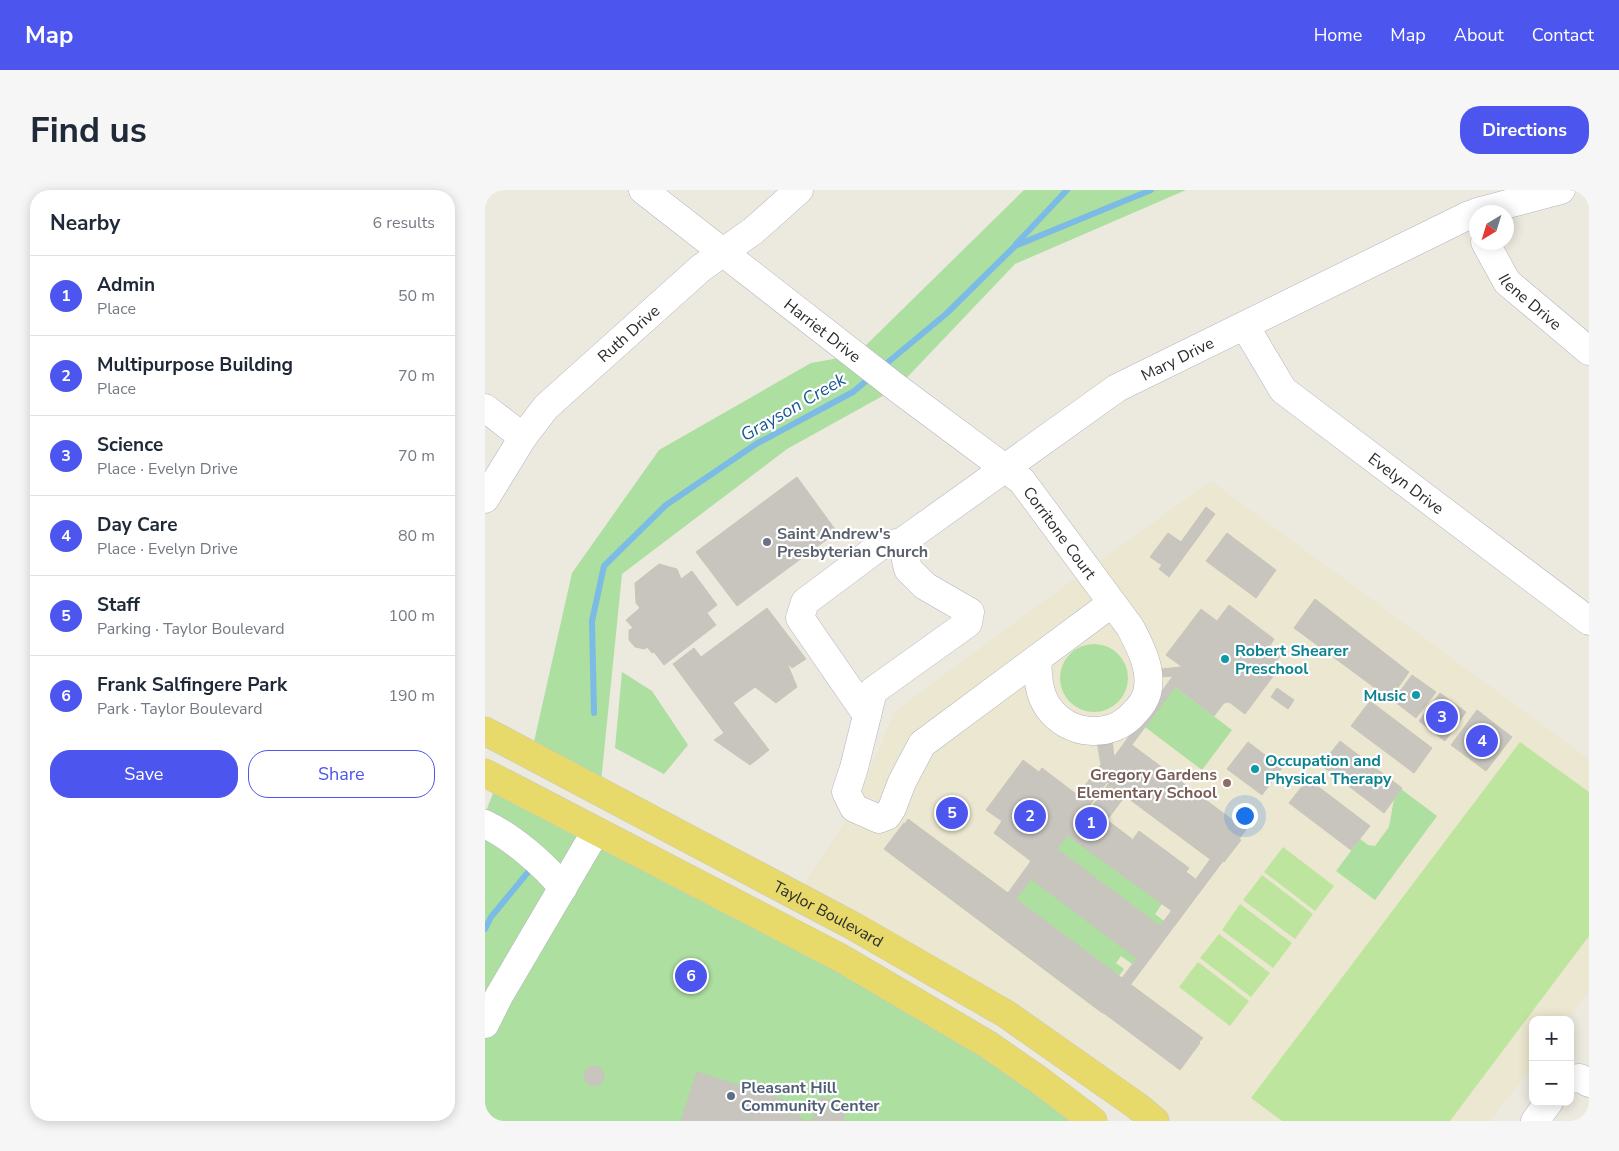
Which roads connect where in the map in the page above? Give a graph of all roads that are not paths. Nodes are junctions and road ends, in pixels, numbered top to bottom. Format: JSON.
{"nodes":[{"id":1,"x":643,"y":190,"type":"edge"},
{"id":2,"x":799,"y":190,"type":"edge"},
{"id":3,"x":1561,"y":190,"type":"edge"},
{"id":4,"x":1513,"y":205,"type":"edge"},
{"id":5,"x":1469,"y":220,"type":"edge"},
{"id":6,"x":1489,"y":250,"type":"edge"},
{"id":7,"x":725,"y":252,"type":"junction"},
{"id":8,"x":1245,"y":326,"type":"junction"},
{"id":9,"x":1589,"y":352,"type":"edge"},
{"id":10,"x":485,"y":408,"type":"edge"},
{"id":11,"x":523,"y":437,"type":"junction"},
{"id":12,"x":1005,"y":467,"type":"junction"},
{"id":13,"x":485,"y":499,"type":"edge"},
{"id":14,"x":902,"y":542,"type":"junction"},
{"id":15,"x":1112,"y":603,"type":"junction"},
{"id":16,"x":1589,"y":621,"type":"edge"},
{"id":17,"x":1037,"y":659,"type":"junction"},
{"id":18,"x":867,"y":716,"type":"junction"},
{"id":19,"x":485,"y":730,"type":"edge"},
{"id":20,"x":485,"y":773,"type":"edge"},
{"id":21,"x":485,"y":824,"type":"edge"},
{"id":22,"x":596,"y":831,"type":"junction"},
{"id":23,"x":556,"y":880,"type":"junction"},
{"id":24,"x":485,"y":1024,"type":"edge"},
{"id":25,"x":1574,"y":1079,"type":"edge"},
{"id":26,"x":1589,"y":1083,"type":"edge"},
{"id":27,"x":1546,"y":1106,"type":"edge"},
{"id":28,"x":1093,"y":1121,"type":"edge"},
{"id":29,"x":1155,"y":1121,"type":"edge"},
{"id":30,"x":1535,"y":1121,"type":"edge"}],
"edges":[{"from":1,"to":7,"type":"street","name":"Harriet Drive"},
{"from":2,"to":7,"type":"street","name":"Ruth Drive"},
{"from":3,"to":4,"type":"street","name":"Mary Drive"},
{"from":5,"to":8,"type":"street","name":"Mary Drive"},
{"from":6,"to":9,"type":"street","name":"Ilene Drive"},
{"from":7,"to":11,"type":"street","name":"Ruth Drive"},
{"from":7,"to":12,"type":"street","name":"Harriet Drive"},
{"from":8,"to":12,"type":"street","name":"Mary Drive"},
{"from":8,"to":16,"type":"street","name":"Evelyn Drive"},
{"from":10,"to":11,"type":"street"},
{"from":11,"to":13,"type":"street","name":"Ruth Drive"},
{"from":12,"to":14,"type":"street","name":"Mary Drive"},
{"from":12,"to":15,"type":"street","name":"Corritone Court"},
{"from":14,"to":18,"type":"street"},
{"from":14,"to":18,"type":"street"},
{"from":15,"to":17,"type":"street"},
{"from":15,"to":17,"type":"street"},
{"from":17,"to":18,"type":"street"},
{"from":19,"to":29,"type":"main road","name":"Taylor Boulevard"},
{"from":20,"to":22,"type":"main road","name":"Taylor Boulevard"},
{"from":21,"to":23,"type":"street"},
{"from":22,"to":23,"type":"street"},
{"from":22,"to":28,"type":"main road","name":"Taylor Boulevard"},
{"from":23,"to":24,"type":"street"},
{"from":25,"to":26,"type":"street"},
{"from":27,"to":30,"type":"street"}]}
